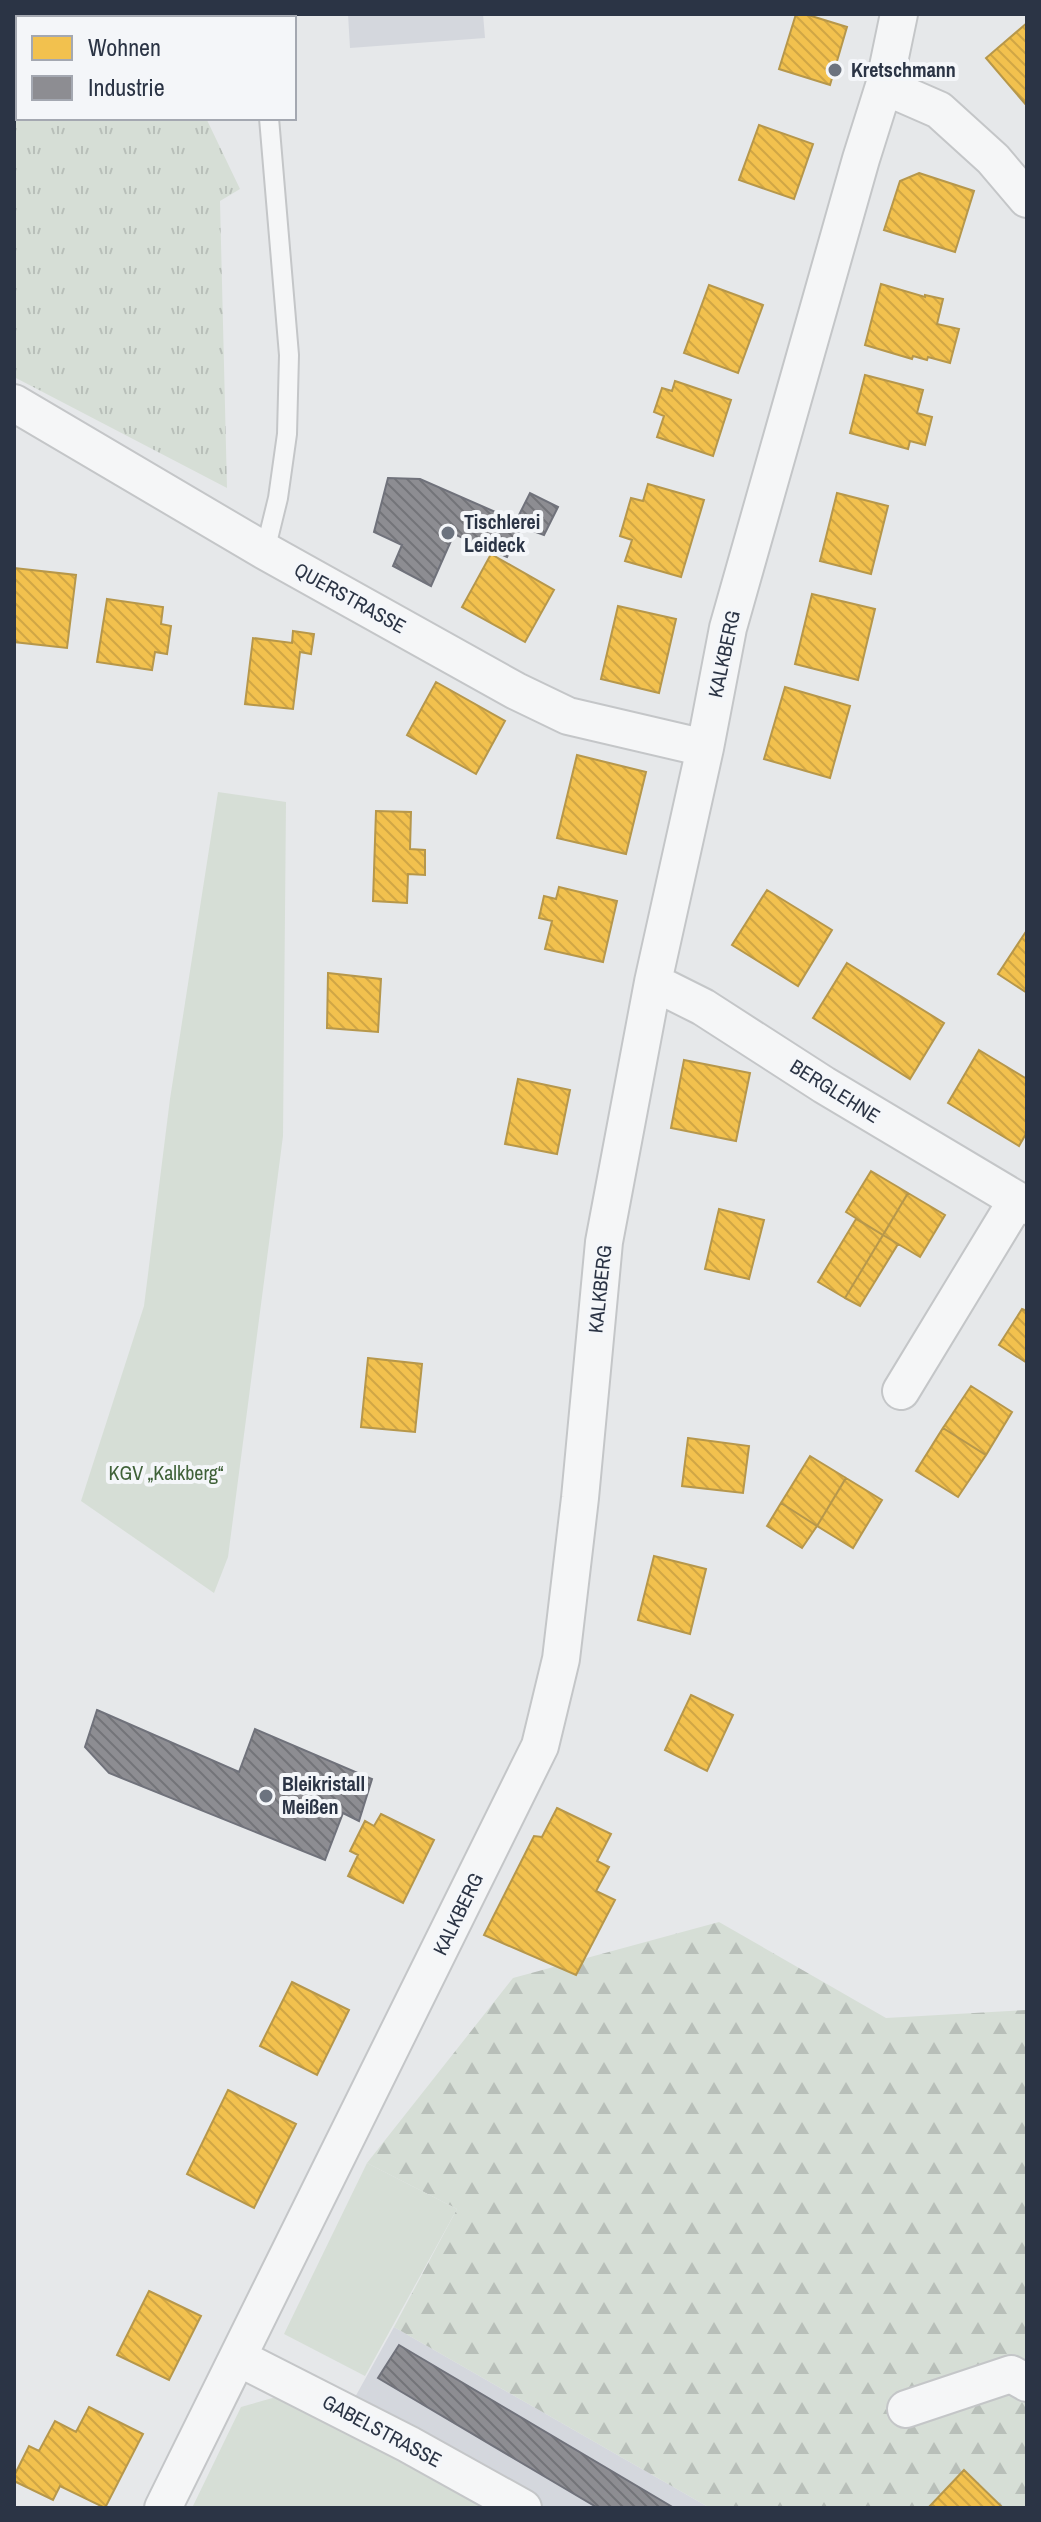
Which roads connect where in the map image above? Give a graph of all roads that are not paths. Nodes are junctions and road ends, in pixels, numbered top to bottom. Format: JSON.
{"nodes":[{"id":1,"x":899,"y":14,"type":"edge"},
{"id":2,"x":884,"y":86,"type":"junction"},
{"id":3,"x":269,"y":120,"type":"edge"},
{"id":4,"x":1027,"y":199,"type":"edge"},
{"id":5,"x":14,"y":403,"type":"edge"},
{"id":6,"x":265,"y":551,"type":"junction"},
{"id":7,"x":705,"y":748,"type":"junction"},
{"id":8,"x":653,"y":982,"type":"junction"},
{"id":9,"x":1022,"y":1203,"type":"edge"},
{"id":10,"x":901,"y":1391,"type":"dead end"},
{"id":11,"x":239,"y":2358,"type":"junction"},
{"id":12,"x":1027,"y":2383,"type":"edge"},
{"id":13,"x":906,"y":2409,"type":"dead end"},
{"id":14,"x":163,"y":2508,"type":"edge"},
{"id":15,"x":523,"y":2508,"type":"edge"}],
"edges":[{"from":1,"to":2,"type":"street","name":"KALKBERG"},
{"from":2,"to":4,"type":"street"},
{"from":2,"to":7,"type":"street","name":"KALKBERG"},
{"from":3,"to":6,"type":"lane"},
{"from":5,"to":6,"type":"street","name":"QUERSTRASSE"},
{"from":6,"to":7,"type":"street","name":"QUERSTRASSE"},
{"from":7,"to":8,"type":"street","name":"KALKBERG"},
{"from":8,"to":9,"type":"street","name":"BERGLEHNE"},
{"from":8,"to":11,"type":"street","name":"KALKBERG"},
{"from":9,"to":10,"type":"street","name":"BERGLEHNE"},
{"from":11,"to":14,"type":"street","name":"KALKBERG"},
{"from":11,"to":15,"type":"street","name":"GABELSTRASSE"},
{"from":12,"to":13,"type":"street"}]}
